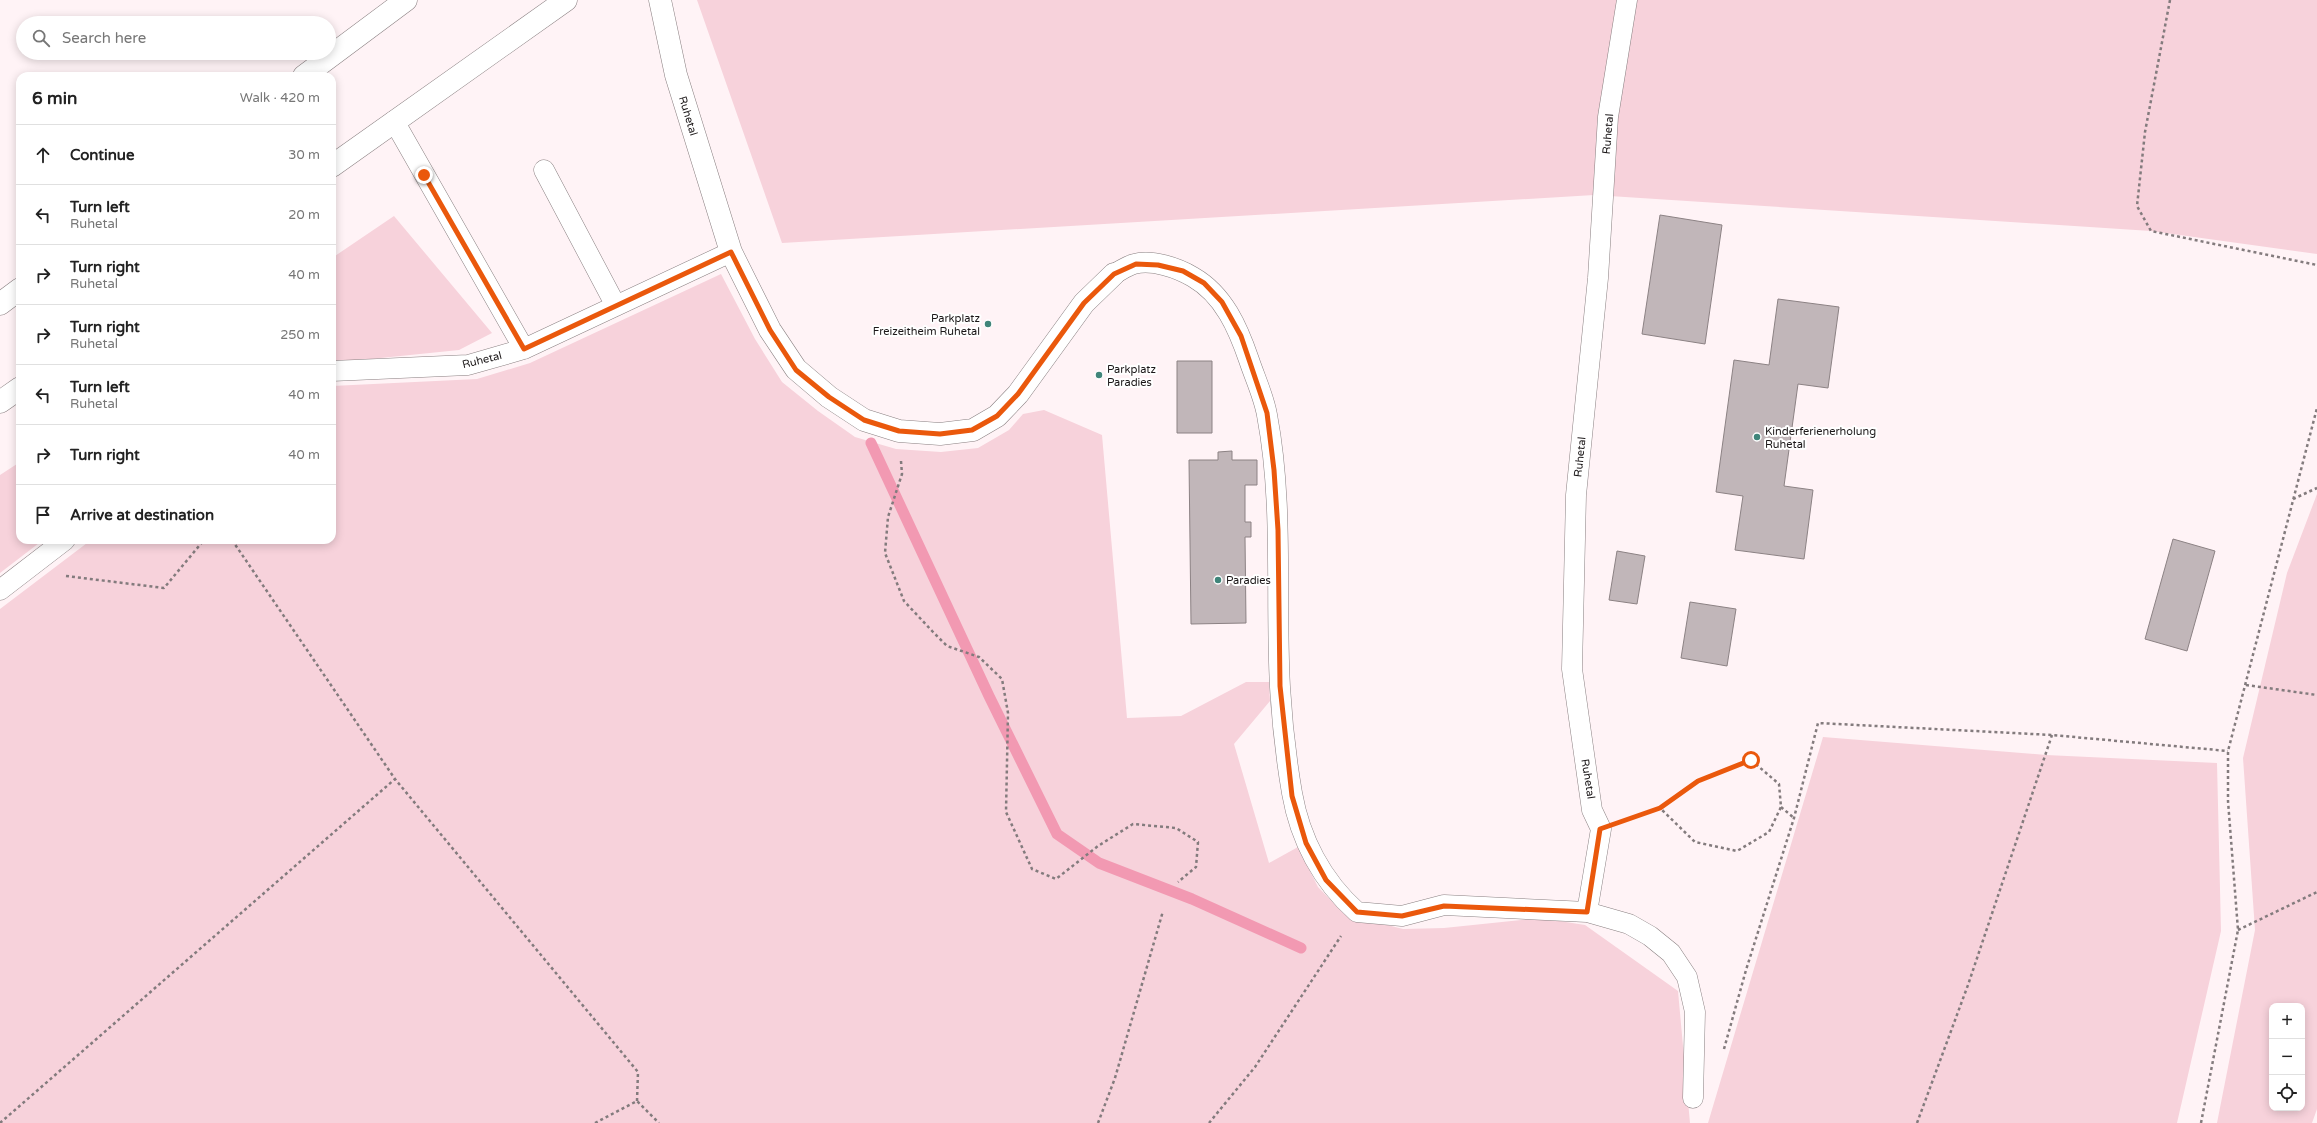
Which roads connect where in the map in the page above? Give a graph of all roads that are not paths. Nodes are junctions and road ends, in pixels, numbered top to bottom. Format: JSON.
{"nodes":[{"id":1,"x":406,"y":0,"type":"edge"},
{"id":2,"x":566,"y":0,"type":"edge"},
{"id":3,"x":660,"y":0,"type":"edge"},
{"id":4,"x":1627,"y":0,"type":"edge"},
{"id":5,"x":336,"y":52,"type":"edge"},
{"id":6,"x":325,"y":60,"type":"edge"},
{"id":7,"x":309,"y":72,"type":"edge"},
{"id":8,"x":394,"y":122,"type":"junction"},
{"id":9,"x":336,"y":163,"type":"edge"},
{"id":10,"x":544,"y":170,"type":"dead end"},
{"id":11,"x":731,"y":252,"type":"junction"},
{"id":12,"x":1114,"y":274,"type":"joint"},
{"id":13,"x":16,"y":292,"type":"edge"},
{"id":14,"x":0,"y":304,"type":"edge"},
{"id":15,"x":616,"y":306,"type":"junction"},
{"id":16,"x":524,"y":349,"type":"junction"},
{"id":17,"x":336,"y":371,"type":"edge"},
{"id":18,"x":16,"y":391,"type":"edge"},
{"id":19,"x":0,"y":402,"type":"edge"},
{"id":20,"x":60,"y":544,"type":"edge"},
{"id":21,"x":0,"y":590,"type":"edge"},
{"id":22,"x":1587,"y":912,"type":"junction"},
{"id":23,"x":1693,"y":1098,"type":"dead end"}],
"edges":[{"from":1,"to":5,"type":"main road"},
{"from":2,"to":8,"type":"main road"},
{"from":3,"to":11,"type":"main road","name":"Ruhetal"},
{"from":4,"to":22,"type":"lane","name":"Ruhetal"},
{"from":6,"to":7,"type":"main road"},
{"from":8,"to":9,"type":"main road"},
{"from":8,"to":16,"type":"lane"},
{"from":10,"to":15,"type":"lane"},
{"from":11,"to":12,"type":"main road","name":"Ruhetal"},
{"from":11,"to":15,"type":"lane","name":"Ruhetal"},
{"from":12,"to":22,"type":"lane","name":"Ruhetal"},
{"from":13,"to":14,"type":"main road"},
{"from":15,"to":16,"type":"lane","name":"Ruhetal"},
{"from":16,"to":17,"type":"lane","name":"Ruhetal"},
{"from":18,"to":19,"type":"main road"},
{"from":20,"to":21,"type":"lane"},
{"from":22,"to":23,"type":"lane"}]}
